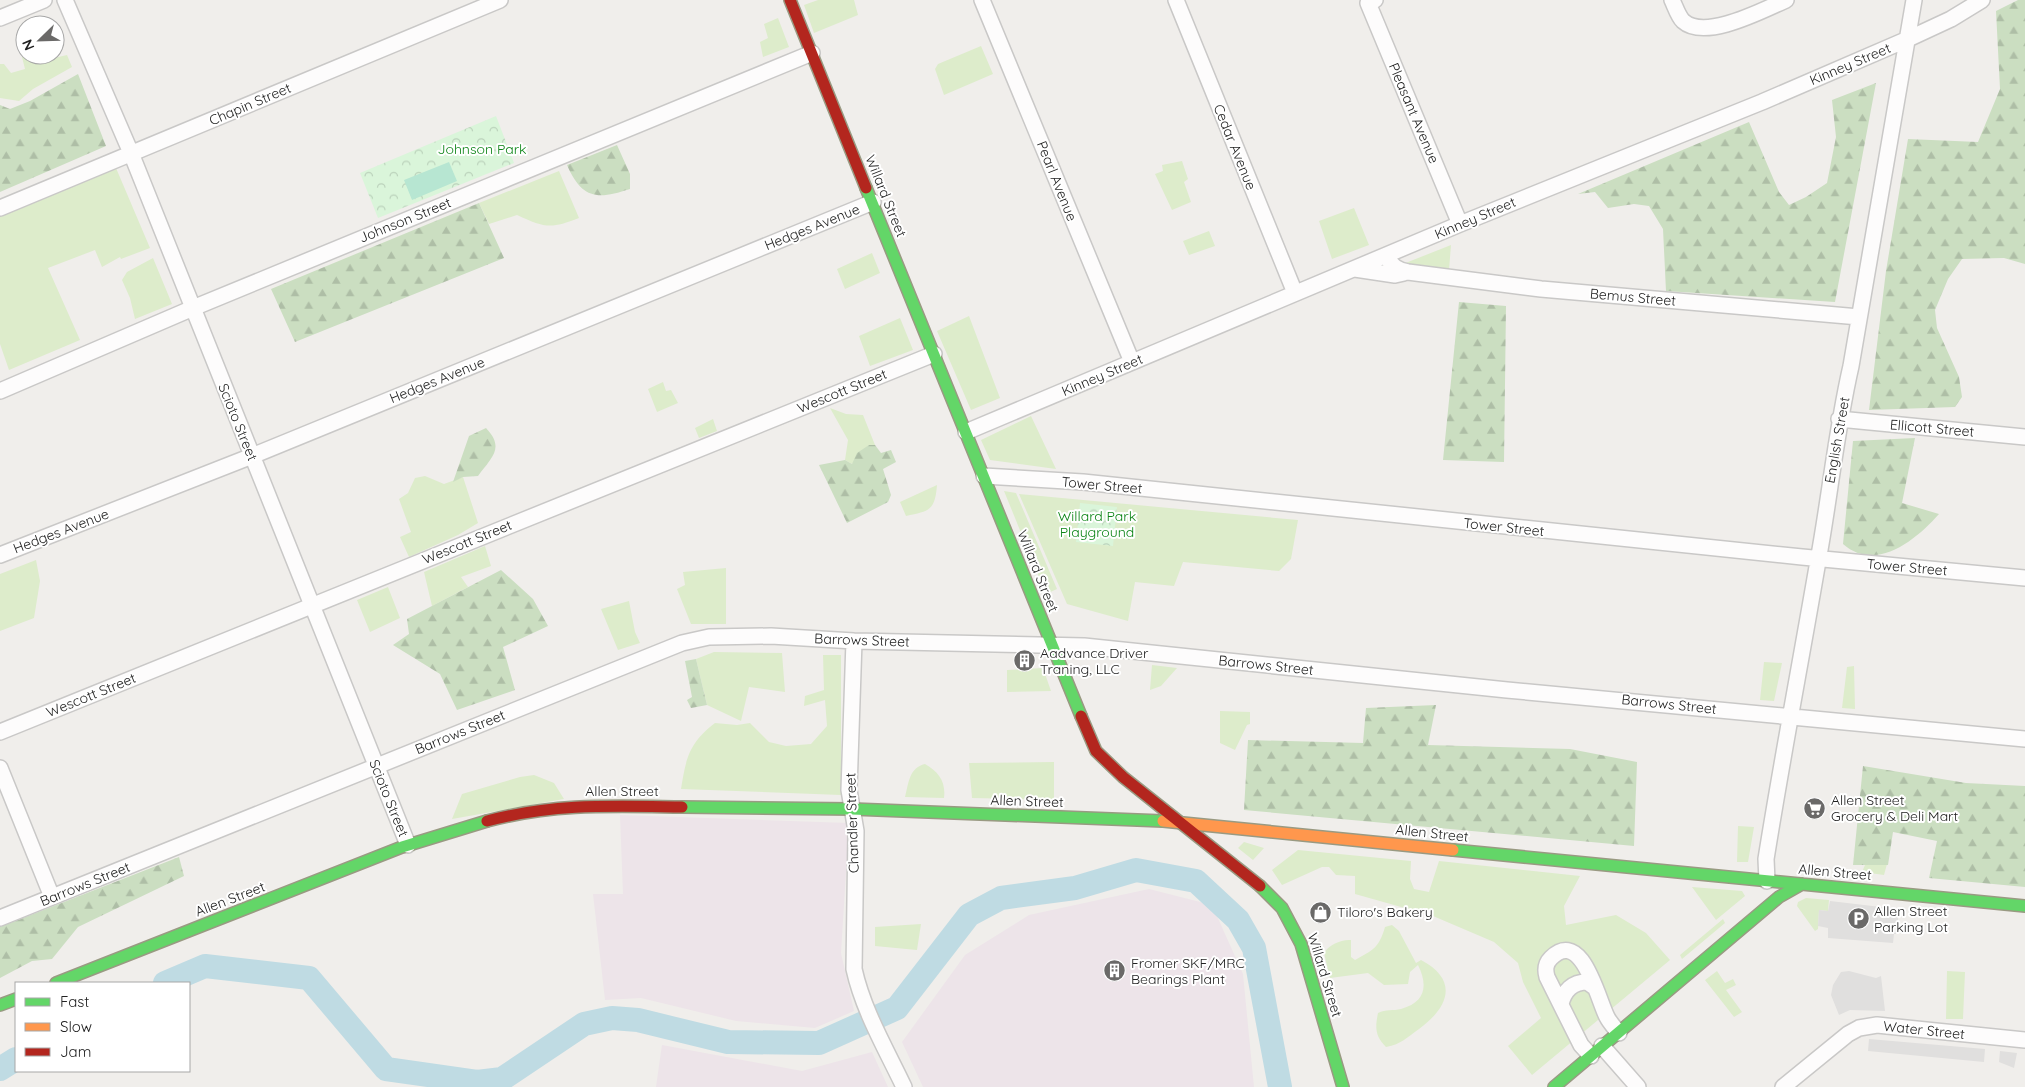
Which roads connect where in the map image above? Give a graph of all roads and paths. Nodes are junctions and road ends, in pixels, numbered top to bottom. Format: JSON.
{"nodes":[{"id":1,"x":44,"y":0,"type":"edge"},
{"id":2,"x":65,"y":0,"type":"edge"},
{"id":3,"x":500,"y":0,"type":"edge"},
{"id":4,"x":790,"y":0,"type":"edge"},
{"id":5,"x":982,"y":0,"type":"edge"},
{"id":6,"x":1176,"y":0,"type":"edge"},
{"id":7,"x":1672,"y":0,"type":"edge"},
{"id":8,"x":1786,"y":0,"type":"edge"},
{"id":9,"x":1914,"y":0,"type":"edge"},
{"id":10,"x":1982,"y":0,"type":"edge"},
{"id":11,"x":1371,"y":1,"type":"edge"},
{"id":12,"x":0,"y":18,"type":"edge"},
{"id":13,"x":1908,"y":39,"type":"junction"},
{"id":14,"x":812,"y":53,"type":"junction"},
{"id":15,"x":131,"y":153,"type":"junction"},
{"id":16,"x":873,"y":202,"type":"junction"},
{"id":17,"x":0,"y":208,"type":"edge"},
{"id":18,"x":1460,"y":224,"type":"junction"},
{"id":19,"x":1386,"y":256,"type":"junction"},
{"id":20,"x":1354,"y":269,"type":"junction"},
{"id":21,"x":1408,"y":272,"type":"junction"},
{"id":22,"x":1295,"y":293,"type":"junction"},
{"id":23,"x":193,"y":308,"type":"junction"},
{"id":24,"x":1859,"y":317,"type":"junction"},
{"id":25,"x":934,"y":354,"type":"junction"},
{"id":26,"x":1132,"y":362,"type":"junction"},
{"id":27,"x":0,"y":390,"type":"edge"},
{"id":28,"x":1838,"y":419,"type":"junction"},
{"id":29,"x":966,"y":432,"type":"junction"},
{"id":30,"x":2025,"y":436,"type":"edge"},
{"id":31,"x":252,"y":456,"type":"junction"},
{"id":32,"x":984,"y":476,"type":"junction"},
{"id":33,"x":0,"y":555,"type":"edge"},
{"id":34,"x":1818,"y":559,"type":"junction"},
{"id":35,"x":2025,"y":578,"type":"edge"},
{"id":36,"x":310,"y":605,"type":"junction"},
{"id":37,"x":854,"y":641,"type":"junction"},
{"id":38,"x":1052,"y":644,"type":"junction"},
{"id":39,"x":1789,"y":716,"type":"junction"},
{"id":40,"x":0,"y":732,"type":"edge"},
{"id":41,"x":2025,"y":739,"type":"edge"},
{"id":42,"x":375,"y":766,"type":"junction"},
{"id":43,"x":0,"y":768,"type":"edge"},
{"id":44,"x":852,"y":809,"type":"junction"},
{"id":45,"x":1176,"y":821,"type":"junction"},
{"id":46,"x":408,"y":845,"type":"junction"},
{"id":47,"x":1802,"y":884,"type":"junction"},
{"id":48,"x":1762,"y":891,"type":"junction"},
{"id":49,"x":52,"y":897,"type":"junction"},
{"id":50,"x":2025,"y":906,"type":"edge"},
{"id":51,"x":1765,"y":909,"type":"junction"},
{"id":52,"x":0,"y":918,"type":"edge"},
{"id":53,"x":1727,"y":943,"type":"junction"},
{"id":54,"x":59,"y":982,"type":"edge"},
{"id":55,"x":1594,"y":987,"type":"junction"},
{"id":56,"x":15,"y":999,"type":"edge"},
{"id":57,"x":1561,"y":1004,"type":"junction"},
{"id":58,"x":0,"y":1005,"type":"edge"},
{"id":59,"x":1619,"y":1033,"type":"junction"},
{"id":60,"x":2025,"y":1040,"type":"edge"},
{"id":61,"x":1596,"y":1051,"type":"junction"},
{"id":62,"x":904,"y":1087,"type":"edge"},
{"id":63,"x":1343,"y":1087,"type":"edge"},
{"id":64,"x":1554,"y":1087,"type":"edge"},
{"id":65,"x":1638,"y":1087,"type":"edge"},
{"id":66,"x":1783,"y":1087,"type":"edge"}],
"edges":[{"from":1,"to":12,"type":"street"},
{"from":2,"to":15,"type":"street","name":"Scioto Street"},
{"from":3,"to":15,"type":"street","name":"Chapin Street"},
{"from":4,"to":14,"type":"street","name":"Willard Street"},
{"from":5,"to":26,"type":"street","name":"Pearl Avenue"},
{"from":6,"to":22,"type":"street","name":"Cedar Avenue"},
{"from":7,"to":8,"type":"street"},
{"from":9,"to":13,"type":"street","name":"English Street"},
{"from":10,"to":13,"type":"street","name":"Kinney Street"},
{"from":11,"to":18,"type":"street","name":"Pleasant Avenue"},
{"from":13,"to":18,"type":"street","name":"Kinney Street"},
{"from":13,"to":24,"type":"street","name":"English Street"},
{"from":14,"to":16,"type":"street","name":"Willard Street"},
{"from":14,"to":23,"type":"street","name":"Johnson Street"},
{"from":15,"to":17,"type":"street","name":"Chapin Street"},
{"from":15,"to":23,"type":"street","name":"Scioto Street"},
{"from":16,"to":25,"type":"street","name":"Willard Street"},
{"from":16,"to":31,"type":"street","name":"Hedges Avenue"},
{"from":18,"to":19,"type":"street","name":"Kinney Street"},
{"from":19,"to":20,"type":"street","name":"Kinney Street"},
{"from":19,"to":21,"type":"street","name":"Bemus Street"},
{"from":20,"to":21,"type":"street","name":"Bemus Street"},
{"from":20,"to":22,"type":"street","name":"Kinney Street"},
{"from":21,"to":24,"type":"street","name":"Bemus Street"},
{"from":22,"to":26,"type":"street","name":"Kinney Street"},
{"from":23,"to":27,"type":"street","name":"Johnson Street"},
{"from":23,"to":31,"type":"street","name":"Scioto Street"},
{"from":24,"to":28,"type":"street","name":"English Street"},
{"from":25,"to":29,"type":"street","name":"Willard Street"},
{"from":25,"to":36,"type":"street","name":"Wescott Street"},
{"from":26,"to":29,"type":"street","name":"Kinney Street"},
{"from":28,"to":30,"type":"street","name":"Ellicott Street"},
{"from":28,"to":34,"type":"street","name":"English Street"},
{"from":29,"to":32,"type":"street","name":"Willard Street"},
{"from":31,"to":33,"type":"street","name":"Hedges Avenue"},
{"from":31,"to":36,"type":"street","name":"Scioto Street"},
{"from":32,"to":34,"type":"street","name":"Tower Street"},
{"from":32,"to":38,"type":"street","name":"Willard Street"},
{"from":34,"to":35,"type":"street","name":"Tower Street"},
{"from":34,"to":39,"type":"street","name":"English Street"},
{"from":36,"to":40,"type":"street","name":"Wescott Street"},
{"from":36,"to":42,"type":"street","name":"Scioto Street"},
{"from":37,"to":38,"type":"street","name":"Barrows Street"},
{"from":37,"to":42,"type":"street","name":"Barrows Street"},
{"from":37,"to":44,"type":"street","name":"Chandler Street"},
{"from":38,"to":39,"type":"street","name":"Barrows Street"},
{"from":38,"to":45,"type":"street","name":"Willard Street"},
{"from":39,"to":41,"type":"street","name":"Barrows Street"},
{"from":39,"to":48,"type":"street","name":"English Street"},
{"from":42,"to":46,"type":"street","name":"Scioto Street"},
{"from":42,"to":49,"type":"street","name":"Barrows Street"},
{"from":43,"to":49,"type":"street"},
{"from":44,"to":45,"type":"street","name":"Allen Street"},
{"from":44,"to":46,"type":"street","name":"Allen Street"},
{"from":44,"to":62,"type":"street","name":"Chandler Street"},
{"from":45,"to":48,"type":"street","name":"Allen Street"},
{"from":45,"to":63,"type":"street","name":"Willard Street"},
{"from":46,"to":54,"type":"street","name":"Allen Street"},
{"from":47,"to":48,"type":"street","name":"Allen Street"},
{"from":47,"to":50,"type":"street","name":"Allen Street"},
{"from":47,"to":51,"type":"street"},
{"from":48,"to":51,"type":"street"},
{"from":48,"to":53,"type":"street"},
{"from":49,"to":52,"type":"street","name":"Barrows Street"},
{"from":51,"to":53,"type":"street"},
{"from":53,"to":59,"type":"street"},
{"from":55,"to":57,"type":"street"},
{"from":55,"to":57,"type":"street"},
{"from":55,"to":59,"type":"street"},
{"from":56,"to":58,"type":"street"},
{"from":57,"to":61,"type":"street"},
{"from":59,"to":61,"type":"street"},
{"from":60,"to":66,"type":"street","name":"Water Street"},
{"from":61,"to":64,"type":"street"},
{"from":61,"to":65,"type":"street"}]}
